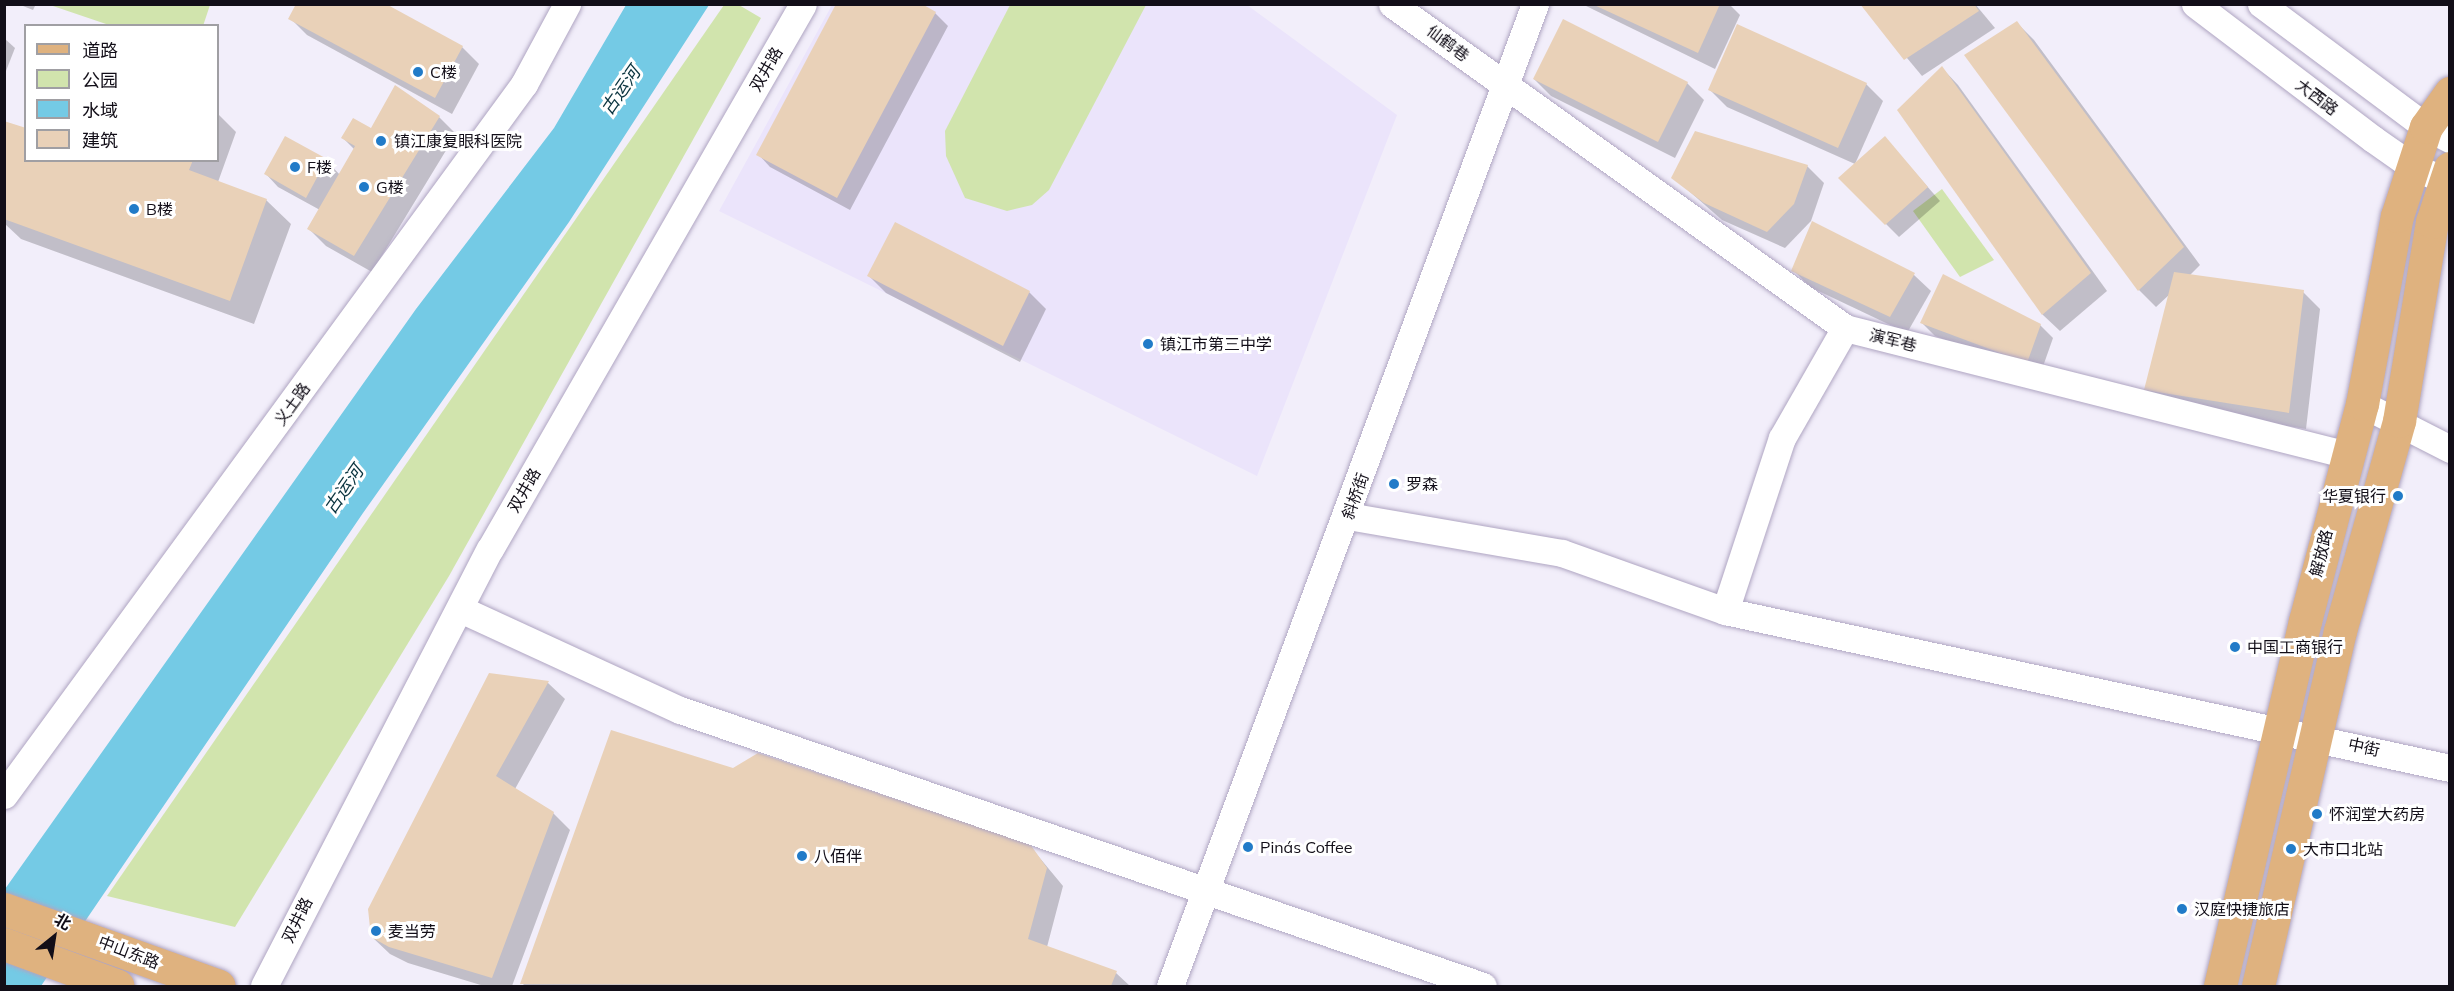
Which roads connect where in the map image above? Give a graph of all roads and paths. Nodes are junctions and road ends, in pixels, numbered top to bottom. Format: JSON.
{"nodes":[{"id":1,"x":567,"y":4,"type":"edge"},
{"id":2,"x":803,"y":4,"type":"edge"},
{"id":3,"x":1392,"y":4,"type":"edge"},
{"id":4,"x":1535,"y":4,"type":"edge"},
{"id":5,"x":2195,"y":4,"type":"edge"},
{"id":6,"x":2261,"y":4,"type":"edge"},
{"id":7,"x":1502,"y":85,"type":"junction"},
{"id":8,"x":2450,"y":93,"type":"edge"},
{"id":9,"x":2438,"y":133,"type":"edge"},
{"id":10,"x":2413,"y":167,"type":"junction"},
{"id":11,"x":2448,"y":177,"type":"edge"},
{"id":12,"x":1845,"y":328,"type":"junction"},
{"id":13,"x":2362,"y":404,"type":"junction"},
{"id":14,"x":2399,"y":421,"type":"junction"},
{"id":15,"x":2450,"y":449,"type":"edge"},
{"id":16,"x":2348,"y":455,"type":"junction"},
{"id":17,"x":1348,"y":516,"type":"junction"},
{"id":18,"x":460,"y":609,"type":"junction"},
{"id":19,"x":1725,"y":610,"type":"junction"},
{"id":20,"x":2278,"y":733,"type":"junction"},
{"id":21,"x":2314,"y":737,"type":"junction"},
{"id":22,"x":2450,"y":768,"type":"edge"},
{"id":23,"x":4,"y":795,"type":"edge"},
{"id":24,"x":1207,"y":889,"type":"junction"},
{"id":25,"x":4,"y":909,"type":"edge"},
{"id":26,"x":4,"y":944,"type":"edge"},
{"id":27,"x":114,"y":986,"type":"edge"},
{"id":28,"x":219,"y":987,"type":"edge"},
{"id":29,"x":264,"y":987,"type":"edge"},
{"id":30,"x":1170,"y":987,"type":"edge"},
{"id":31,"x":1483,"y":987,"type":"edge"},
{"id":32,"x":2220,"y":987,"type":"edge"},
{"id":33,"x":2258,"y":987,"type":"edge"}],
"edges":[{"from":1,"to":23,"type":"street","name":"义土路"},
{"from":2,"to":18,"type":"street","name":"双井路"},
{"from":3,"to":7,"type":"street","name":"仙鹤巷"},
{"from":4,"to":7,"type":"street","name":"斜桥街"},
{"from":5,"to":10,"type":"street","name":"大西路"},
{"from":6,"to":9,"type":"street"},
{"from":7,"to":12,"type":"street","name":"演军巷"},
{"from":7,"to":17,"type":"street","name":"斜桥街"},
{"from":8,"to":9,"type":"main road","name":"解放路"},
{"from":9,"to":10,"type":"main road","name":"解放路"},
{"from":10,"to":11,"type":"street","name":"大西路"},
{"from":10,"to":13,"type":"main road","name":"解放路"},
{"from":11,"to":14,"type":"main road"},
{"from":12,"to":16,"type":"street","name":"演军巷"},
{"from":12,"to":19,"type":"street"},
{"from":13,"to":14,"type":"street"},
{"from":13,"to":16,"type":"main road","name":"解放路"},
{"from":14,"to":15,"type":"street"},
{"from":14,"to":21,"type":"main road"},
{"from":16,"to":20,"type":"main road","name":"解放路"},
{"from":17,"to":19,"type":"street","name":"中街"},
{"from":17,"to":24,"type":"street","name":"斜桥街"},
{"from":18,"to":24,"type":"street"},
{"from":18,"to":29,"type":"street","name":"双井路"},
{"from":19,"to":20,"type":"street","name":"中街"},
{"from":20,"to":21,"type":"street","name":"中街"},
{"from":20,"to":32,"type":"main road","name":"解放路"},
{"from":21,"to":22,"type":"street","name":"中街"},
{"from":21,"to":33,"type":"main road"},
{"from":24,"to":30,"type":"street","name":"斜桥街"},
{"from":24,"to":31,"type":"street"},
{"from":25,"to":28,"type":"main road","name":"中山东路"},
{"from":26,"to":27,"type":"main road"}]}
